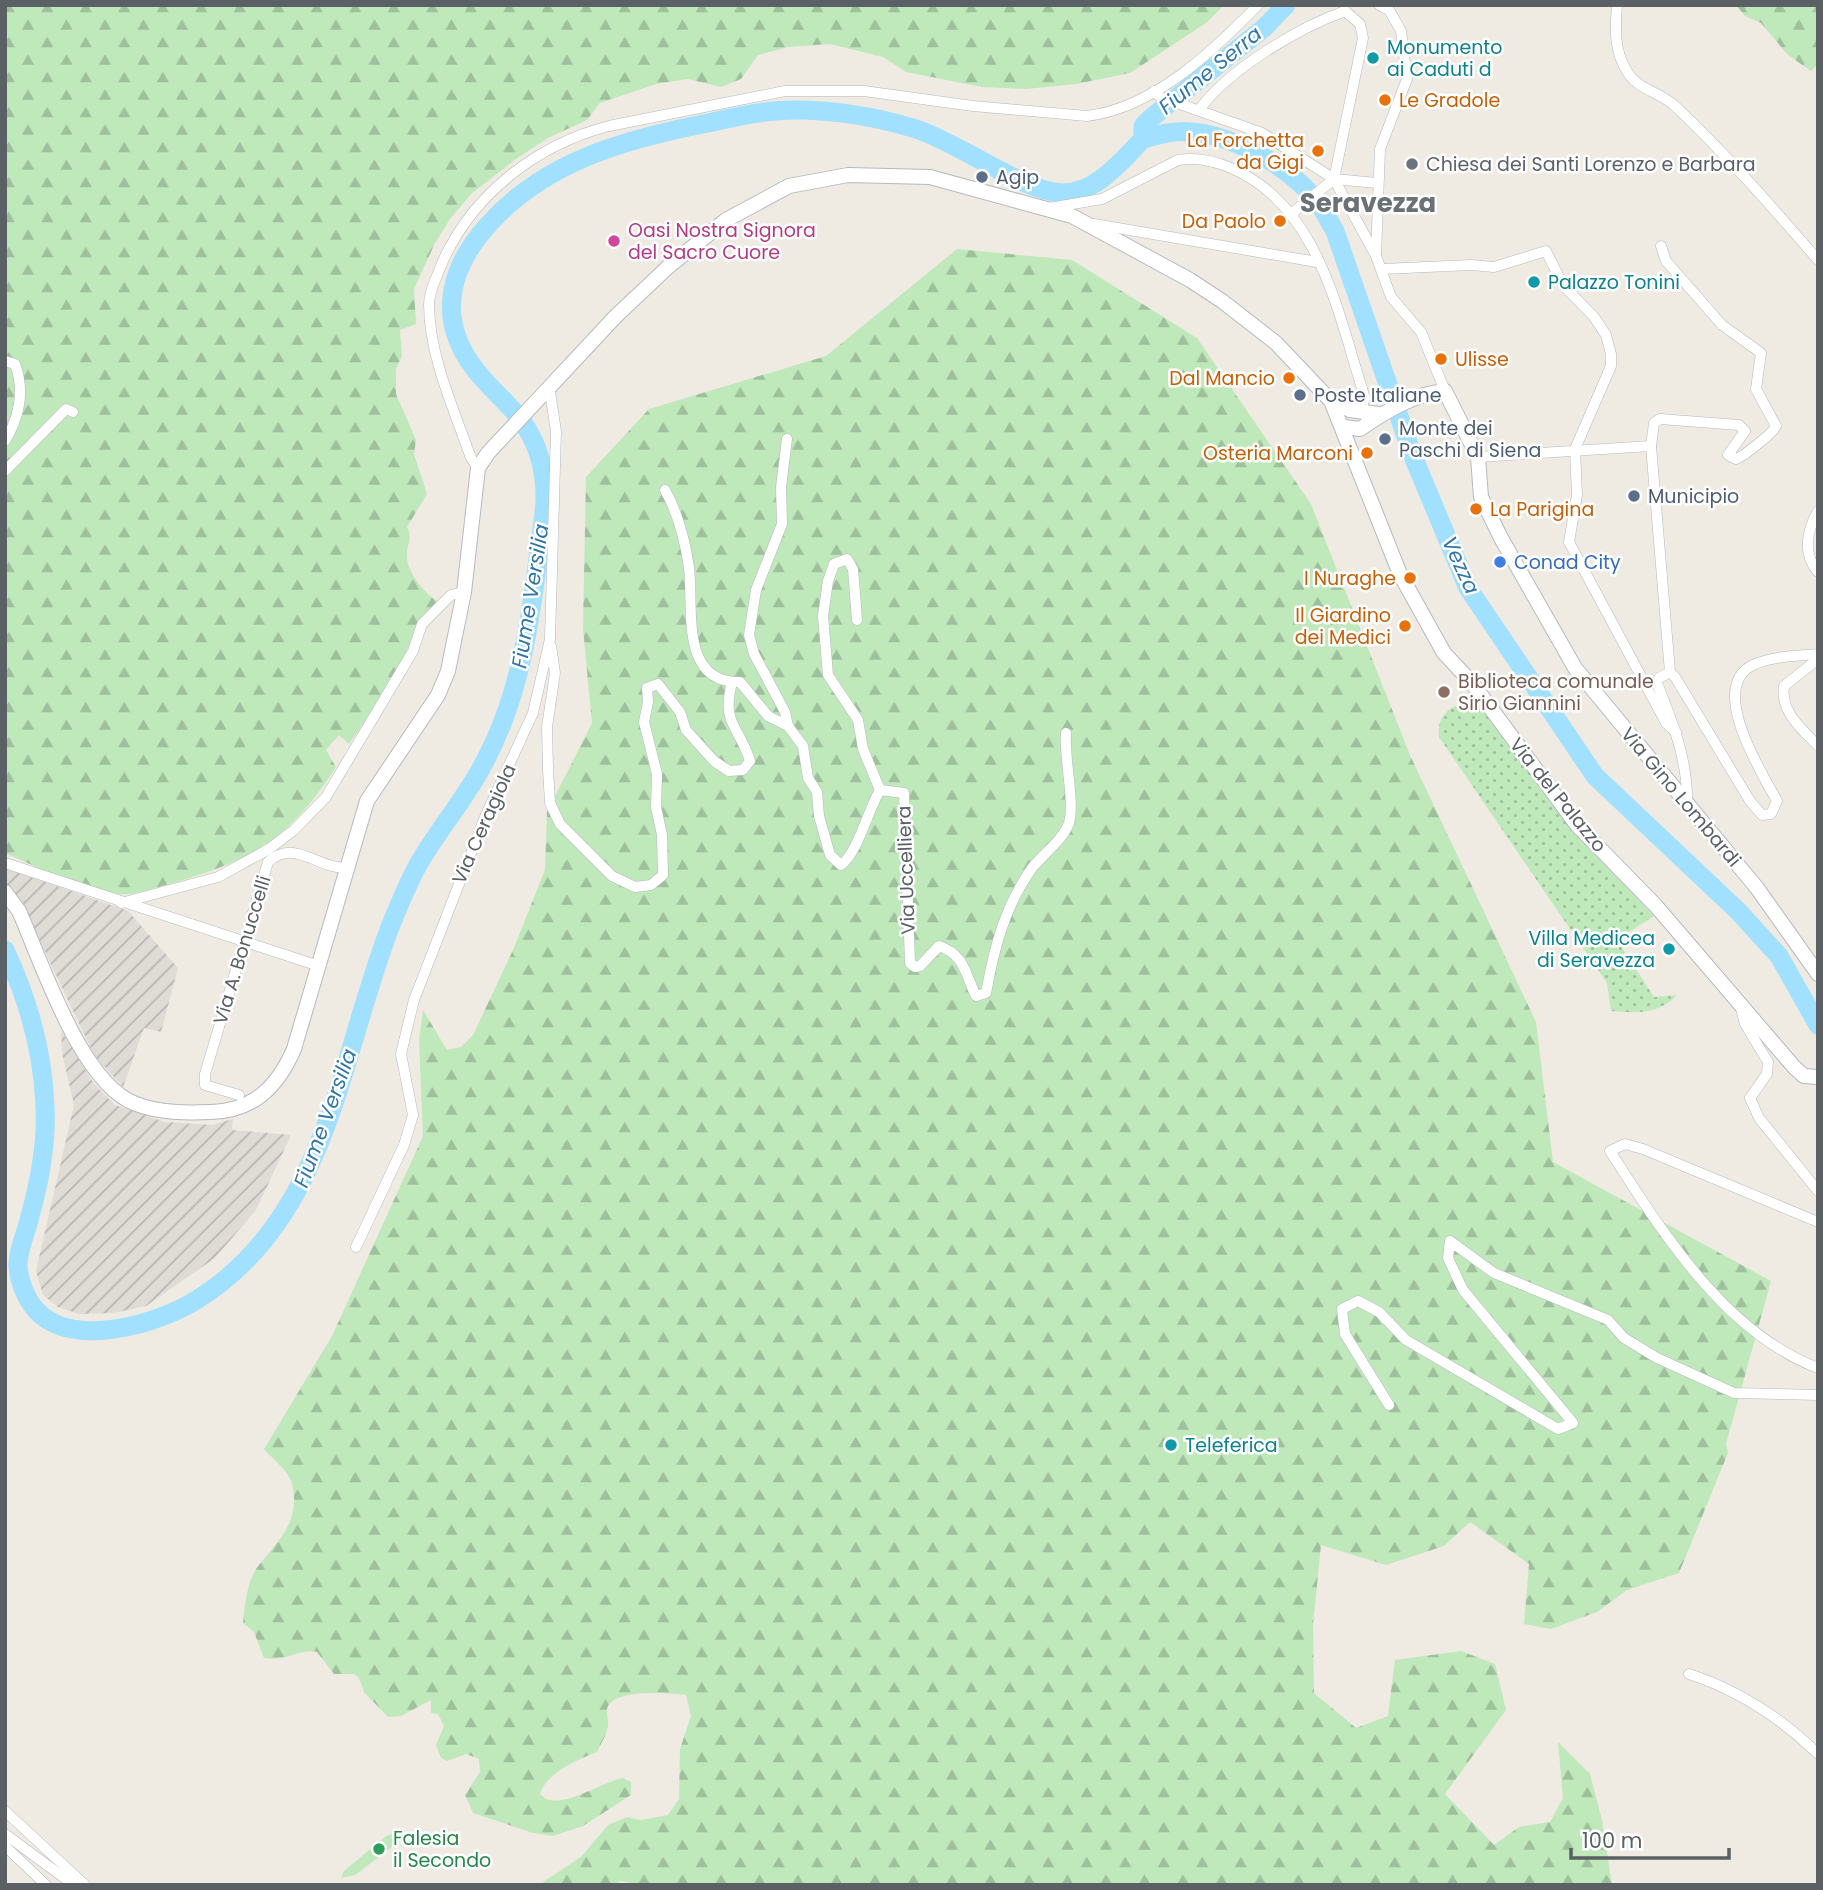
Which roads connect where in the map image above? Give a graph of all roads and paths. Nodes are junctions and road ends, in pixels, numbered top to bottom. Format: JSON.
{"nodes":[{"id":1,"x":1258,"y":5,"type":"edge"},
{"id":2,"x":1379,"y":5,"type":"edge"},
{"id":3,"x":1617,"y":5,"type":"edge"},
{"id":4,"x":1346,"y":8,"type":"edge"},
{"id":5,"x":1157,"y":94,"type":"junction"},
{"id":6,"x":1194,"y":109,"type":"junction"},
{"id":7,"x":1329,"y":182,"type":"junction"},
{"id":8,"x":1377,"y":183,"type":"junction"},
{"id":9,"x":1049,"y":208,"type":"junction"},
{"id":10,"x":1294,"y":212,"type":"junction"},
{"id":11,"x":1082,"y":222,"type":"junction"},
{"id":12,"x":1661,"y":246,"type":"dead end"},
{"id":13,"x":1376,"y":256,"type":"junction"},
{"id":14,"x":1818,"y":260,"type":"edge"},
{"id":15,"x":1317,"y":262,"type":"junction"},
{"id":16,"x":1382,"y":269,"type":"junction"},
{"id":17,"x":5,"y":361,"type":"edge"},
{"id":18,"x":550,"y":386,"type":"junction"},
{"id":19,"x":1445,"y":391,"type":"junction"},
{"id":20,"x":1331,"y":401,"type":"junction"},
{"id":21,"x":1354,"y":411,"type":"junction"},
{"id":22,"x":74,"y":412,"type":"dead end"},
{"id":23,"x":1378,"y":414,"type":"junction"},
{"id":24,"x":1343,"y":427,"type":"junction"},
{"id":25,"x":787,"y":439,"type":"dead end"},
{"id":26,"x":5,"y":441,"type":"edge"},
{"id":27,"x":1651,"y":446,"type":"junction"},
{"id":28,"x":1575,"y":449,"type":"junction"},
{"id":29,"x":1478,"y":457,"type":"junction"},
{"id":30,"x":478,"y":468,"type":"junction"},
{"id":31,"x":5,"y":471,"type":"edge"},
{"id":32,"x":666,"y":490,"type":"dead end"},
{"id":33,"x":1818,"y":511,"type":"edge"},
{"id":34,"x":1818,"y":572,"type":"edge"},
{"id":35,"x":464,"y":592,"type":"junction"},
{"id":36,"x":857,"y":620,"type":"dead end"},
{"id":37,"x":550,"y":639,"type":"junction"},
{"id":38,"x":1818,"y":654,"type":"edge"},
{"id":39,"x":1818,"y":659,"type":"edge"},
{"id":40,"x":1670,"y":672,"type":"junction"},
{"id":41,"x":732,"y":682,"type":"junction"},
{"id":42,"x":788,"y":726,"type":"junction"},
{"id":43,"x":1676,"y":732,"type":"junction"},
{"id":44,"x":1066,"y":733,"type":"dead end"},
{"id":45,"x":1818,"y":746,"type":"edge"},
{"id":46,"x":880,"y":790,"type":"junction"},
{"id":47,"x":1687,"y":802,"type":"junction"},
{"id":48,"x":5,"y":863,"type":"edge"},
{"id":49,"x":346,"y":868,"type":"junction"},
{"id":50,"x":5,"y":892,"type":"edge"},
{"id":51,"x":121,"y":903,"type":"junction"},
{"id":52,"x":244,"y":943,"type":"junction"},
{"id":53,"x":319,"y":967,"type":"junction"},
{"id":54,"x":1818,"y":974,"type":"edge"},
{"id":55,"x":1740,"y":1004,"type":"junction"},
{"id":56,"x":1818,"y":1077,"type":"edge"},
{"id":57,"x":239,"y":1095,"type":"dead end"},
{"id":58,"x":1818,"y":1191,"type":"edge"},
{"id":59,"x":1818,"y":1222,"type":"edge"},
{"id":60,"x":356,"y":1247,"type":"dead end"},
{"id":61,"x":1818,"y":1368,"type":"edge"},
{"id":62,"x":1818,"y":1395,"type":"edge"},
{"id":63,"x":1389,"y":1405,"type":"dead end"},
{"id":64,"x":1689,"y":1674,"type":"dead end"},
{"id":65,"x":1818,"y":1754,"type":"edge"},
{"id":66,"x":5,"y":1811,"type":"edge"},
{"id":67,"x":5,"y":1834,"type":"edge"},
{"id":68,"x":5,"y":1846,"type":"edge"},
{"id":69,"x":46,"y":1885,"type":"edge"},
{"id":70,"x":74,"y":1885,"type":"edge"},
{"id":71,"x":85,"y":1885,"type":"edge"}],
"edges":[{"from":1,"to":5,"type":"street"},
{"from":2,"to":8,"type":"street"},
{"from":3,"to":14,"type":"street"},
{"from":4,"to":6,"type":"street"},
{"from":4,"to":7,"type":"street"},
{"from":5,"to":6,"type":"street"},
{"from":5,"to":30,"type":"street"},
{"from":6,"to":7,"type":"street"},
{"from":7,"to":8,"type":"street"},
{"from":7,"to":10,"type":"street"},
{"from":7,"to":13,"type":"street"},
{"from":8,"to":13,"type":"street"},
{"from":9,"to":10,"type":"street"},
{"from":9,"to":11,"type":"main road"},
{"from":9,"to":18,"type":"main road"},
{"from":10,"to":15,"type":"street"},
{"from":11,"to":15,"type":"street"},
{"from":11,"to":20,"type":"main road"},
{"from":12,"to":27,"type":"street"},
{"from":13,"to":16,"type":"street"},
{"from":15,"to":21,"type":"street"},
{"from":16,"to":19,"type":"street"},
{"from":16,"to":28,"type":"street"},
{"from":17,"to":26,"type":"street"},
{"from":18,"to":30,"type":"main road"},
{"from":18,"to":37,"type":"street","name":"Via Ceragiola"},
{"from":19,"to":23,"type":"main road"},
{"from":19,"to":29,"type":"main road","name":"Via Gino Lombardi"},
{"from":20,"to":21,"type":"main road"},
{"from":20,"to":24,"type":"main road","name":"Via del Palazzo"},
{"from":21,"to":23,"type":"main road"},
{"from":21,"to":24,"type":"main road"},
{"from":22,"to":31,"type":"street"},
{"from":23,"to":24,"type":"main road"},
{"from":24,"to":55,"type":"main road","name":"Via del Palazzo"},
{"from":25,"to":42,"type":"street"},
{"from":27,"to":28,"type":"street"},
{"from":27,"to":40,"type":"street"},
{"from":28,"to":29,"type":"street"},
{"from":28,"to":43,"type":"street"},
{"from":29,"to":47,"type":"main road","name":"Via Gino Lombardi"},
{"from":30,"to":35,"type":"main road"},
{"from":32,"to":41,"type":"street","name":"Via Uccelliera"},
{"from":33,"to":34,"type":"street"},
{"from":35,"to":49,"type":"main road"},
{"from":35,"to":51,"type":"street"},
{"from":36,"to":46,"type":"street"},
{"from":37,"to":41,"type":"street"},
{"from":37,"to":60,"type":"street","name":"Via Ceragiola"},
{"from":38,"to":40,"type":"street"},
{"from":39,"to":45,"type":"street"},
{"from":40,"to":43,"type":"street"},
{"from":41,"to":42,"type":"street","name":"Via Uccelliera"},
{"from":42,"to":46,"type":"street","name":"Via Uccelliera"},
{"from":43,"to":47,"type":"street"},
{"from":44,"to":46,"type":"street","name":"Via Uccelliera"},
{"from":47,"to":54,"type":"main road","name":"Via Gino Lombardi"},
{"from":48,"to":51,"type":"street"},
{"from":49,"to":52,"type":"street","name":"Via A. Bonuccelli"},
{"from":49,"to":53,"type":"main road"},
{"from":50,"to":53,"type":"main road"},
{"from":51,"to":52,"type":"street"},
{"from":52,"to":53,"type":"street"},
{"from":52,"to":57,"type":"street","name":"Via A. Bonuccelli"},
{"from":55,"to":56,"type":"main road","name":"Via del Palazzo"},
{"from":55,"to":58,"type":"street"},
{"from":59,"to":61,"type":"street"},
{"from":62,"to":63,"type":"street"},
{"from":64,"to":65,"type":"street"},
{"from":66,"to":71,"type":"street"},
{"from":67,"to":70,"type":"street"},
{"from":68,"to":69,"type":"street"}]}
